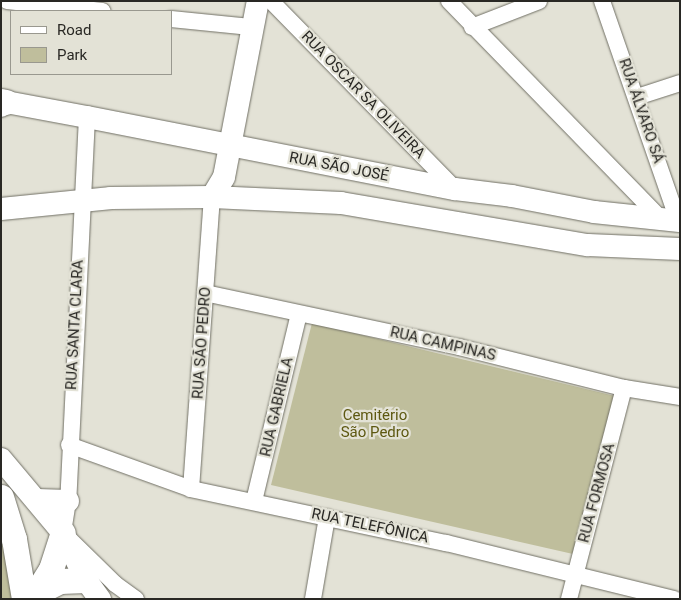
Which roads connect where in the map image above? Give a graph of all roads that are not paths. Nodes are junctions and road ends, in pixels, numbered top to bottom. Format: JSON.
{"nodes":[{"id":1,"x":7,"y":1,"type":"edge"},
{"id":2,"x":258,"y":1,"type":"edge"},
{"id":3,"x":271,"y":1,"type":"edge"},
{"id":4,"x":449,"y":1,"type":"edge"},
{"id":5,"x":539,"y":1,"type":"edge"},
{"id":6,"x":602,"y":1,"type":"edge"},
{"id":7,"x":92,"y":10,"type":"edge"},
{"id":8,"x":172,"y":19,"type":"edge"},
{"id":9,"x":251,"y":27,"type":"junction"},
{"id":10,"x":472,"y":27,"type":"junction"},
{"id":11,"x":680,"y":83,"type":"edge"},
{"id":12,"x":637,"y":97,"type":"junction"},
{"id":13,"x":5,"y":100,"type":"edge"},
{"id":14,"x":87,"y":117,"type":"junction"},
{"id":15,"x":230,"y":147,"type":"junction"},
{"id":16,"x":455,"y":189,"type":"junction"},
{"id":17,"x":212,"y":197,"type":"junction"},
{"id":18,"x":81,"y":199,"type":"junction"},
{"id":19,"x":1,"y":209,"type":"edge"},
{"id":20,"x":673,"y":221,"type":"edge"},
{"id":21,"x":680,"y":249,"type":"edge"},
{"id":22,"x":206,"y":293,"type":"junction"},
{"id":23,"x":299,"y":314,"type":"junction"},
{"id":24,"x":624,"y":388,"type":"junction"},
{"id":25,"x":680,"y":397,"type":"edge"},
{"id":26,"x":69,"y":444,"type":"junction"},
{"id":27,"x":1,"y":459,"type":"edge"},
{"id":28,"x":191,"y":489,"type":"junction"},
{"id":29,"x":1,"y":497,"type":"edge"},
{"id":30,"x":37,"y":500,"type":"junction"},
{"id":31,"x":68,"y":501,"type":"junction"},
{"id":32,"x":254,"y":501,"type":"junction"},
{"id":33,"x":327,"y":517,"type":"junction"},
{"id":34,"x":63,"y":533,"type":"junction"},
{"id":35,"x":576,"y":574,"type":"junction"},
{"id":36,"x":93,"y":589,"type":"edge"},
{"id":37,"x":30,"y":597,"type":"edge"},
{"id":38,"x":136,"y":599,"type":"edge"},
{"id":39,"x":313,"y":599,"type":"edge"},
{"id":40,"x":569,"y":599,"type":"edge"},
{"id":41,"x":674,"y":599,"type":"edge"}],
"edges":[{"from":1,"to":7,"type":"street"},
{"from":2,"to":9,"type":"main road"},
{"from":3,"to":16,"type":"street","name":"RUA OSCAR SA OLIVEIRA"},
{"from":4,"to":10,"type":"street"},
{"from":5,"to":10,"type":"street"},
{"from":6,"to":12,"type":"street","name":"RUA ÁLVARO SÁ"},
{"from":8,"to":9,"type":"street"},
{"from":9,"to":15,"type":"main road"},
{"from":10,"to":20,"type":"street"},
{"from":11,"to":12,"type":"street"},
{"from":12,"to":20,"type":"street","name":"RUA ÁLVARO SÁ"},
{"from":13,"to":14,"type":"main road","name":"RUA SÃO JOSÉ"},
{"from":14,"to":15,"type":"main road","name":"RUA SÃO JOSÉ"},
{"from":14,"to":18,"type":"street","name":"RUA SANTA CLARA"},
{"from":15,"to":16,"type":"main road","name":"RUA SÃO JOSÉ"},
{"from":15,"to":17,"type":"main road"},
{"from":16,"to":20,"type":"main road","name":"RUA SÃO JOSÉ"},
{"from":17,"to":18,"type":"main road"},
{"from":17,"to":21,"type":"main road"},
{"from":17,"to":22,"type":"street","name":"RUA SÃO PEDRO"},
{"from":18,"to":19,"type":"main road"},
{"from":18,"to":26,"type":"street","name":"RUA SANTA CLARA"},
{"from":22,"to":23,"type":"street","name":"RUA CAMPINAS"},
{"from":22,"to":28,"type":"street","name":"RUA SÃO PEDRO"},
{"from":23,"to":24,"type":"street","name":"RUA CAMPINAS"},
{"from":23,"to":32,"type":"street","name":"RUA GABRIELA"},
{"from":24,"to":25,"type":"street","name":"RUA CAMPINAS"},
{"from":24,"to":35,"type":"street","name":"RUA FORMOSA"},
{"from":26,"to":28,"type":"street","name":"RUA TELEFÔNICA"},
{"from":26,"to":31,"type":"street","name":"RUA SANTA CLARA"},
{"from":27,"to":30,"type":"main road"},
{"from":28,"to":32,"type":"street","name":"RUA TELEFÔNICA"},
{"from":29,"to":37,"type":"main road"},
{"from":30,"to":31,"type":"main road"},
{"from":30,"to":34,"type":"main road"},
{"from":31,"to":34,"type":"street","name":"RUA SANTA CLARA"},
{"from":32,"to":33,"type":"street","name":"RUA TELEFÔNICA"},
{"from":33,"to":35,"type":"street","name":"RUA TELEFÔNICA"},
{"from":33,"to":39,"type":"street"},
{"from":34,"to":36,"type":"main road"},
{"from":34,"to":37,"type":"main road"},
{"from":34,"to":38,"type":"street"},
{"from":35,"to":40,"type":"street","name":"RUA FORMOSA"},
{"from":35,"to":41,"type":"street","name":"RUA TELEFÔNICA"},
{"from":36,"to":37,"type":"main road"}]}
